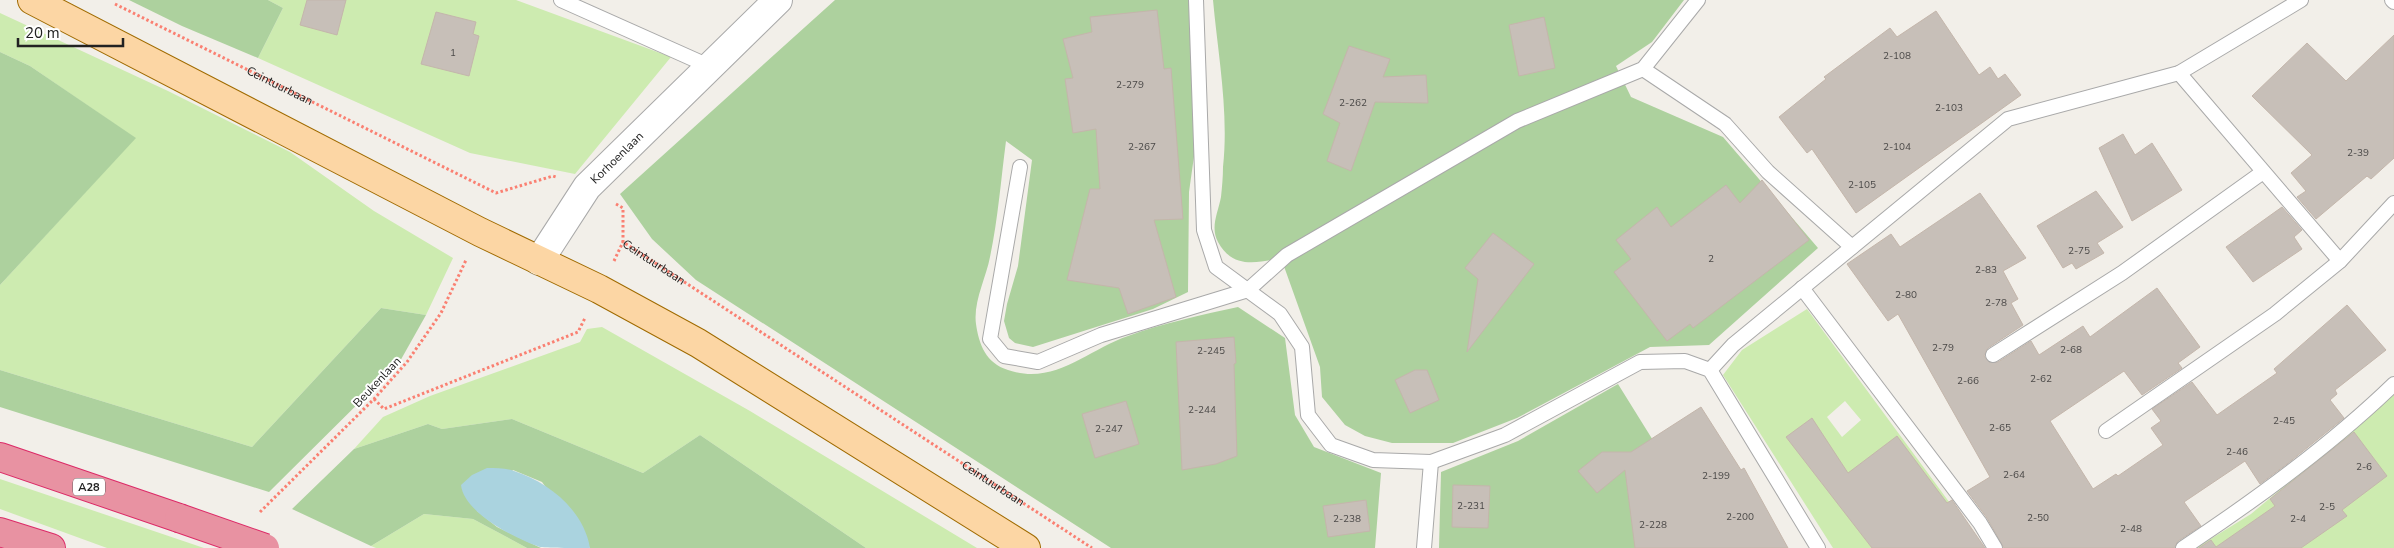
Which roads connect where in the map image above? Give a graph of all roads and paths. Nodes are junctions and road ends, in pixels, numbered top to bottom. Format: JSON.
{"nodes":[{"id":1,"x":32,"y":0,"type":"edge"},
{"id":2,"x":107,"y":0,"type":"edge"},
{"id":3,"x":561,"y":0,"type":"edge"},
{"id":4,"x":778,"y":0,"type":"edge"},
{"id":5,"x":1196,"y":0,"type":"edge"},
{"id":6,"x":1698,"y":0,"type":"edge"},
{"id":7,"x":2302,"y":0,"type":"edge"},
{"id":8,"x":711,"y":67,"type":"junction"},
{"id":9,"x":1643,"y":69,"type":"junction"},
{"id":10,"x":2179,"y":73,"type":"junction"},
{"id":11,"x":1020,"y":167,"type":"dead end"},
{"id":12,"x":2264,"y":172,"type":"junction"},
{"id":13,"x":587,"y":187,"type":"junction"},
{"id":14,"x":496,"y":193,"type":"junction"},
{"id":15,"x":2394,"y":203,"type":"edge"},
{"id":16,"x":480,"y":232,"type":"junction"},
{"id":17,"x":623,"y":242,"type":"junction"},
{"id":18,"x":1852,"y":247,"type":"junction"},
{"id":19,"x":539,"y":261,"type":"junction"},
{"id":20,"x":2340,"y":262,"type":"junction"},
{"id":21,"x":1802,"y":288,"type":"junction"},
{"id":22,"x":599,"y":289,"type":"junction"},
{"id":23,"x":1248,"y":290,"type":"junction"},
{"id":24,"x":1993,"y":355,"type":"dead end"},
{"id":25,"x":1710,"y":370,"type":"junction"},
{"id":26,"x":2394,"y":384,"type":"edge"},
{"id":27,"x":374,"y":399,"type":"junction"},
{"id":28,"x":2106,"y":432,"type":"dead end"},
{"id":29,"x":0,"y":457,"type":"edge"},
{"id":30,"x":1430,"y":462,"type":"junction"},
{"id":31,"x":256,"y":516,"type":"dead end"},
{"id":32,"x":0,"y":532,"type":"edge"},
{"id":33,"x":51,"y":548,"type":"edge"},
{"id":34,"x":265,"y":548,"type":"edge"},
{"id":35,"x":1026,"y":548,"type":"edge"},
{"id":36,"x":1092,"y":548,"type":"edge"},
{"id":37,"x":1424,"y":548,"type":"edge"},
{"id":38,"x":1818,"y":548,"type":"edge"},
{"id":39,"x":1995,"y":548,"type":"edge"},
{"id":40,"x":2183,"y":548,"type":"edge"}],
"edges":[{"from":1,"to":16,"type":"main road"},
{"from":2,"to":14,"type":"path","name":"Ceintuurbaan"},
{"from":3,"to":8,"type":"lane"},
{"from":4,"to":8,"type":"street","name":"Korhoenlaan"},
{"from":5,"to":23,"type":"lane"},
{"from":6,"to":9,"type":"lane"},
{"from":7,"to":10,"type":"lane"},
{"from":8,"to":13,"type":"street","name":"Korhoenlaan"},
{"from":9,"to":18,"type":"lane"},
{"from":9,"to":23,"type":"lane"},
{"from":10,"to":12,"type":"lane"},
{"from":10,"to":18,"type":"lane"},
{"from":11,"to":23,"type":"lane"},
{"from":12,"to":20,"type":"lane"},
{"from":12,"to":24,"type":"lane"},
{"from":13,"to":14,"type":"path","name":"Ceintuurbaan"},
{"from":13,"to":17,"type":"path","name":"Ceintuurbaan"},
{"from":13,"to":19,"type":"street","name":"Korhoenlaan"},
{"from":14,"to":16,"type":"path","name":"Beukenlaan"},
{"from":15,"to":20,"type":"lane"},
{"from":16,"to":19,"type":"main road"},
{"from":16,"to":27,"type":"path","name":"Beukenlaan"},
{"from":17,"to":22,"type":"path"},
{"from":17,"to":36,"type":"path","name":"Ceintuurbaan"},
{"from":18,"to":21,"type":"lane"},
{"from":19,"to":22,"type":"main road"},
{"from":20,"to":28,"type":"lane"},
{"from":21,"to":25,"type":"lane"},
{"from":21,"to":39,"type":"lane"},
{"from":22,"to":27,"type":"path"},
{"from":22,"to":35,"type":"main road"},
{"from":23,"to":30,"type":"lane"},
{"from":25,"to":30,"type":"lane"},
{"from":25,"to":38,"type":"lane"},
{"from":26,"to":40,"type":"lane"},
{"from":27,"to":31,"type":"path","name":"Beukenlaan"},
{"from":29,"to":34,"type":"highway","number":"A28","bridge":true},
{"from":30,"to":37,"type":"lane"},
{"from":32,"to":33,"type":"highway"}]}
